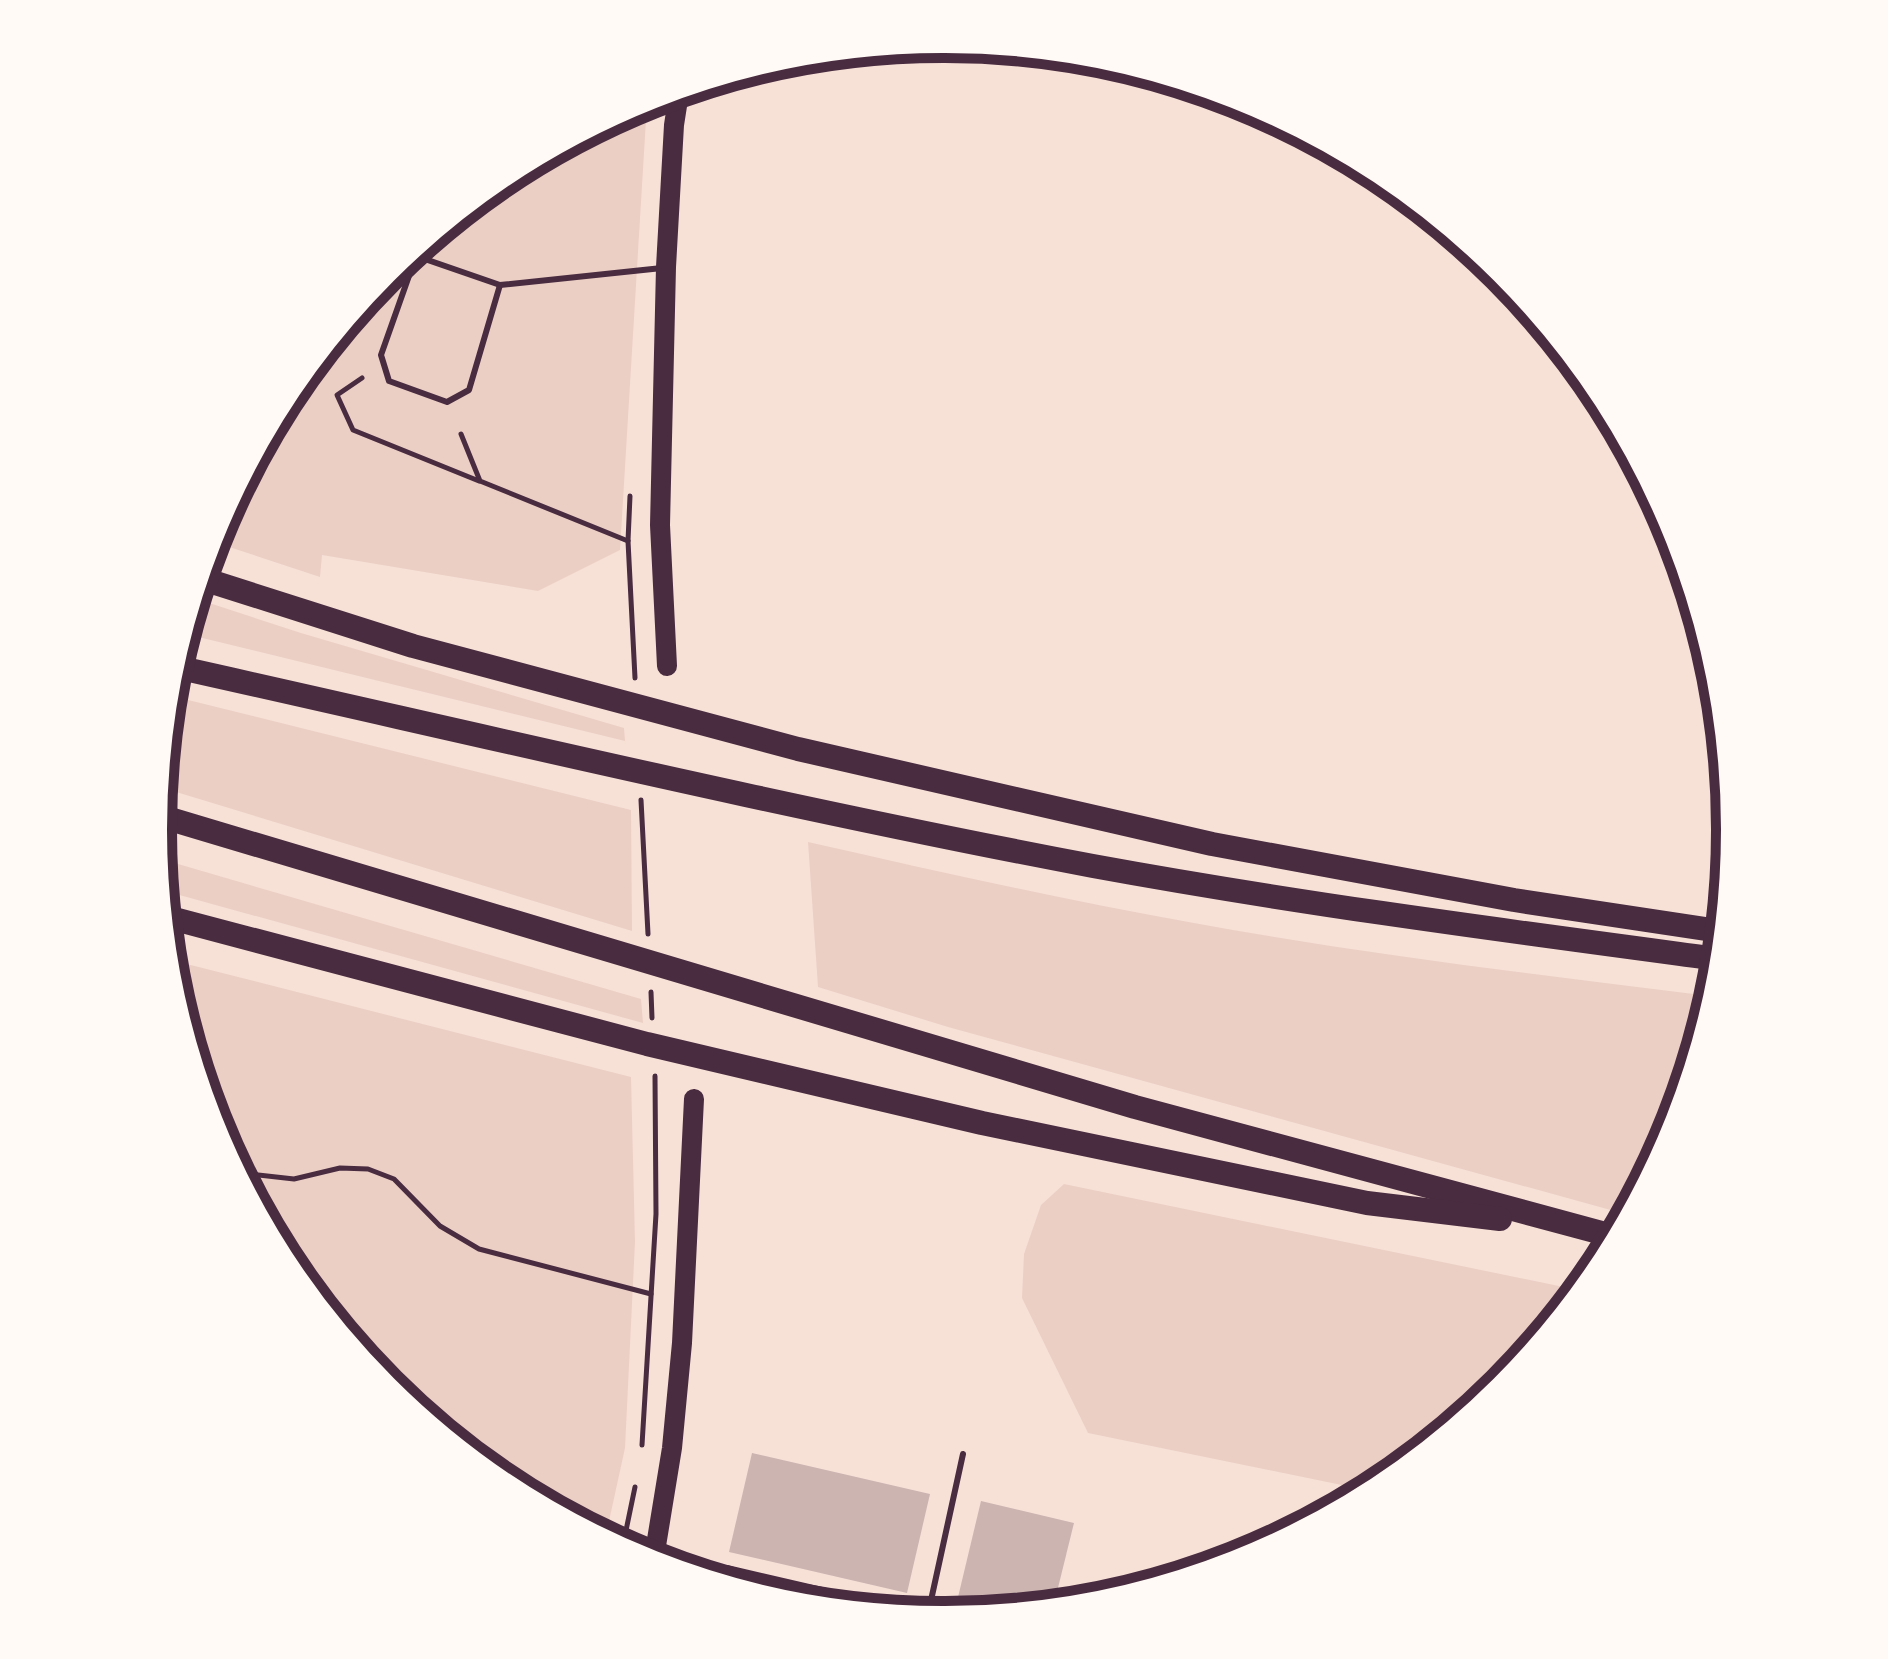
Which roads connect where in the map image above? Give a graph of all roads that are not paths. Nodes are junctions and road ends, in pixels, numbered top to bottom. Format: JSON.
{"nodes":[{"id":1,"x":677,"y":106,"type":"edge"},
{"id":2,"x":426,"y":258,"type":"edge"},
{"id":3,"x":666,"y":267,"type":"junction"},
{"id":4,"x":408,"y":274,"type":"edge"},
{"id":5,"x":500,"y":285,"type":"junction"},
{"id":6,"x":213,"y":582,"type":"edge"},
{"id":7,"x":667,"y":666,"type":"dead end"},
{"id":8,"x":189,"y":670,"type":"edge"},
{"id":9,"x":172,"y":819,"type":"edge"},
{"id":10,"x":178,"y":920,"type":"edge"},
{"id":11,"x":1709,"y":929,"type":"edge"},
{"id":12,"x":1705,"y":957,"type":"edge"},
{"id":13,"x":694,"y":1099,"type":"dead end"},
{"id":14,"x":1585,"y":1229,"type":"junction"},
{"id":15,"x":1601,"y":1233,"type":"edge"},
{"id":16,"x":963,"y":1454,"type":"dead end"},
{"id":17,"x":656,"y":1545,"type":"edge"},
{"id":18,"x":727,"y":1568,"type":"dead end"},
{"id":19,"x":831,"y":1592,"type":"edge"},
{"id":20,"x":931,"y":1600,"type":"edge"}],
"edges":[{"from":1,"to":3,"type":"main road"},
{"from":2,"to":5,"type":"lane"},
{"from":3,"to":5,"type":"lane"},
{"from":3,"to":7,"type":"main road"},
{"from":4,"to":5,"type":"lane"},
{"from":6,"to":11,"type":"highway"},
{"from":8,"to":12,"type":"highway"},
{"from":9,"to":14,"type":"highway"},
{"from":10,"to":14,"type":"highway"},
{"from":13,"to":17,"type":"main road"},
{"from":14,"to":15,"type":"highway"},
{"from":16,"to":20,"type":"lane"},
{"from":18,"to":19,"type":"lane"}]}
